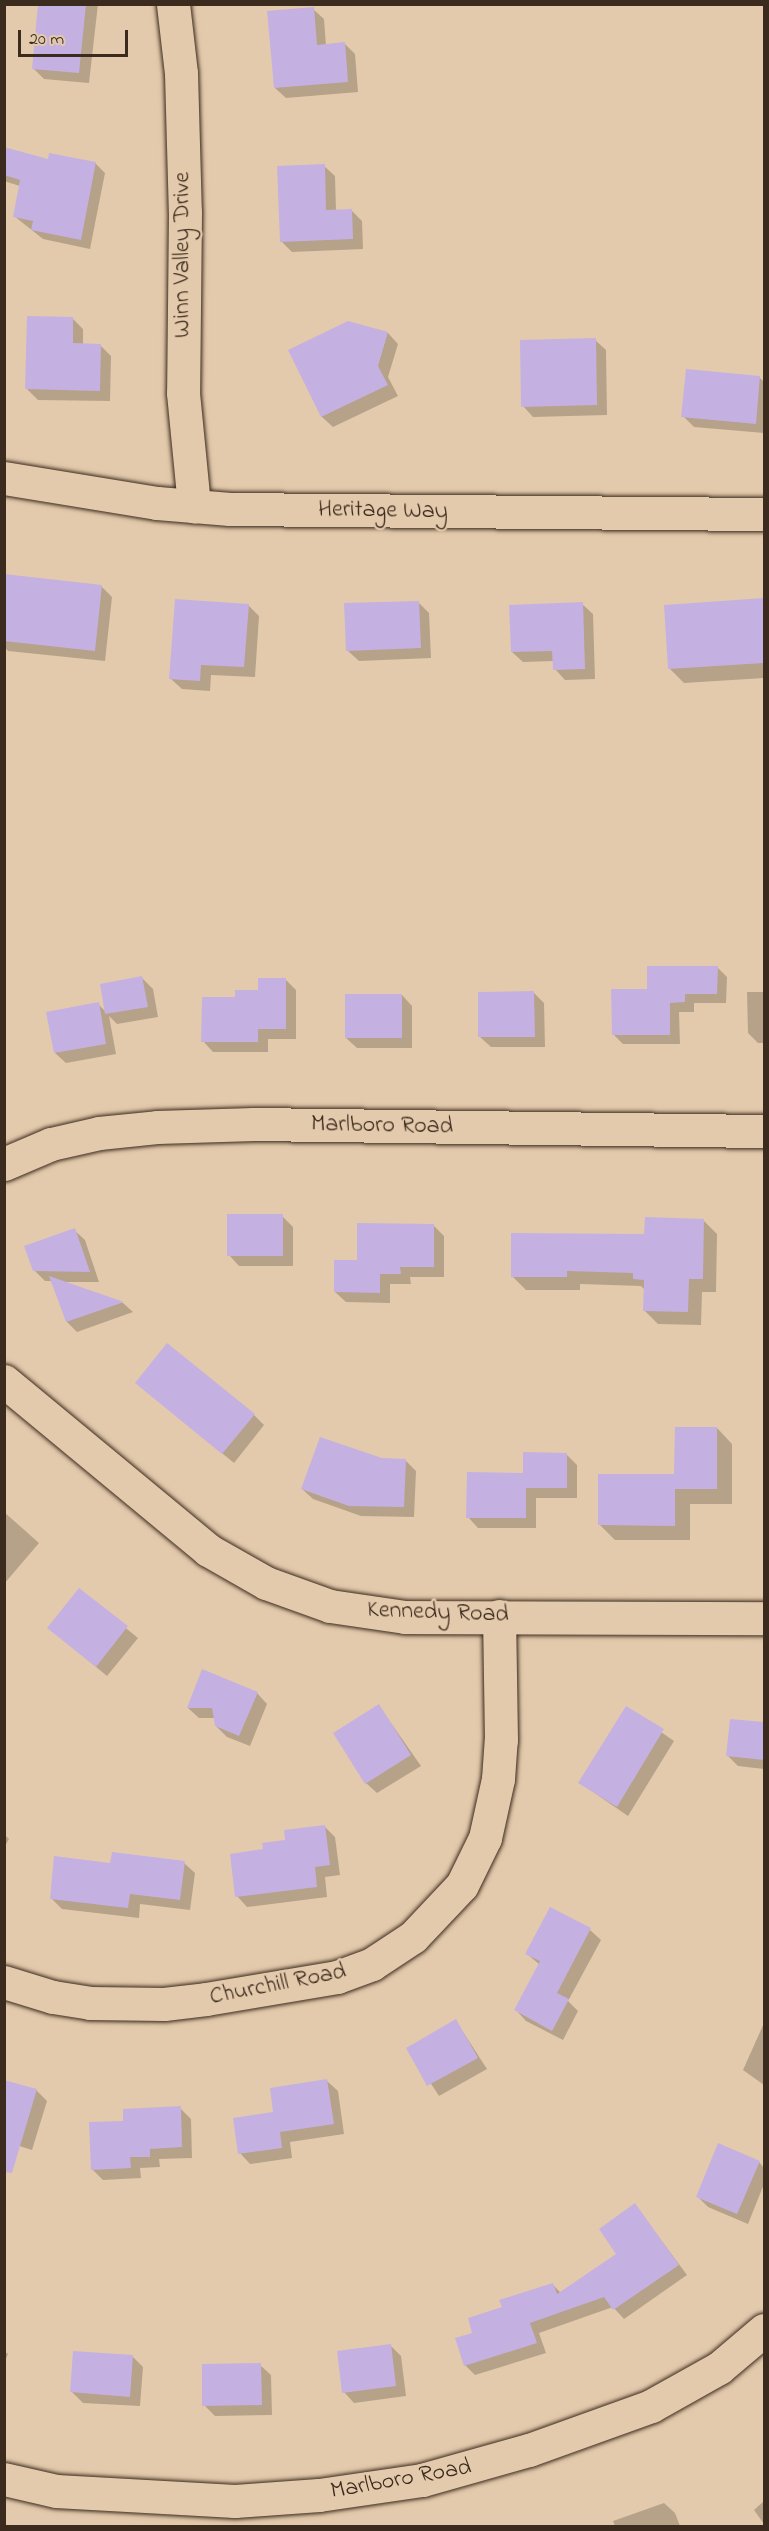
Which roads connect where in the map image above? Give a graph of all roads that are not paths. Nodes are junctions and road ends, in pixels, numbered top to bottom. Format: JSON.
{"nodes":[{"id":1,"x":173,"y":4,"type":"edge"},
{"id":2,"x":4,"y":478,"type":"edge"},
{"id":3,"x":194,"y":506,"type":"junction"},
{"id":4,"x":765,"y":514,"type":"edge"},
{"id":5,"x":765,"y":1131,"type":"edge"},
{"id":6,"x":4,"y":1164,"type":"edge"},
{"id":7,"x":4,"y":1382,"type":"edge"},
{"id":8,"x":499,"y":1616,"type":"junction"},
{"id":9,"x":765,"y":1618,"type":"edge"},
{"id":10,"x":4,"y":1982,"type":"edge"},
{"id":11,"x":765,"y":2330,"type":"edge"},
{"id":12,"x":4,"y":2480,"type":"edge"},
{"id":13,"x":235,"y":2514,"type":"edge"}],
"edges":[{"from":1,"to":3,"type":"street","name":"Winn Valley Drive"},
{"from":2,"to":3,"type":"street","name":"Heritage Way"},
{"from":3,"to":4,"type":"street","name":"Heritage Way"},
{"from":5,"to":6,"type":"street","name":"Marlboro Road"},
{"from":7,"to":8,"type":"street","name":"Kennedy Road"},
{"from":8,"to":9,"type":"street","name":"Kennedy Road"},
{"from":8,"to":10,"type":"street","name":"Churchill Road"},
{"from":11,"to":13,"type":"street","name":"Marlboro Road"},
{"from":12,"to":13,"type":"street","name":"Marlboro Road"}]}
